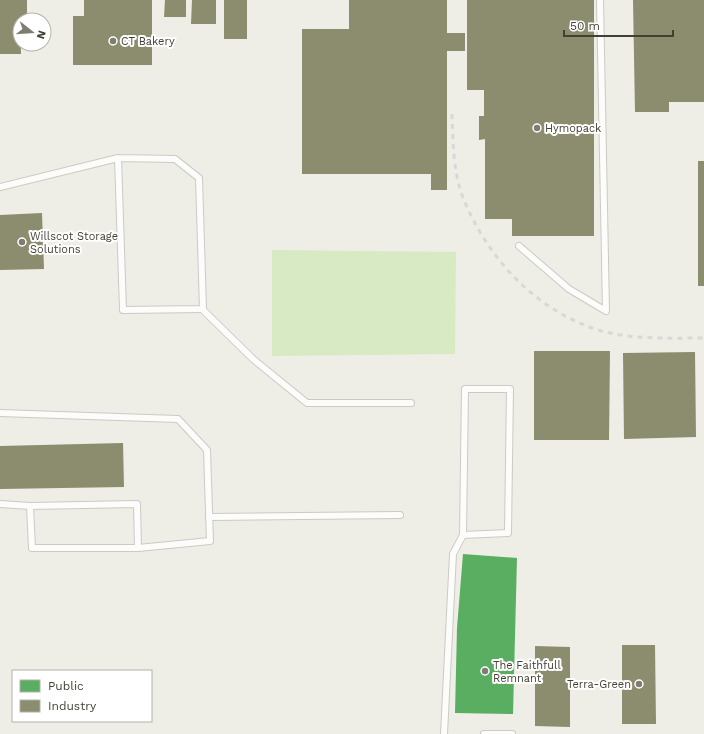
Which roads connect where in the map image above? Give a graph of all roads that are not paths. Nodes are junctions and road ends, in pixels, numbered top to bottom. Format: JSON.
{"nodes":[{"id":1,"x":600,"y":0,"type":"edge"},
{"id":2,"x":118,"y":158,"type":"junction"},
{"id":3,"x":0,"y":187,"type":"edge"},
{"id":4,"x":519,"y":246,"type":"dead end"},
{"id":5,"x":202,"y":309,"type":"junction"},
{"id":6,"x":411,"y":403,"type":"dead end"},
{"id":7,"x":0,"y":412,"type":"edge"},
{"id":8,"x":0,"y":504,"type":"edge"},
{"id":9,"x":30,"y":506,"type":"junction"},
{"id":10,"x":400,"y":515,"type":"dead end"},
{"id":11,"x":209,"y":518,"type":"junction"},
{"id":12,"x":463,"y":535,"type":"junction"},
{"id":13,"x":138,"y":548,"type":"junction"},
{"id":14,"x":444,"y":734,"type":"edge"},
{"id":15,"x":484,"y":734,"type":"edge"},
{"id":16,"x":512,"y":734,"type":"edge"}],
"edges":[{"from":1,"to":4,"type":"lane"},
{"from":2,"to":3,"type":"lane"},
{"from":2,"to":5,"type":"lane"},
{"from":2,"to":5,"type":"lane"},
{"from":5,"to":6,"type":"lane"},
{"from":7,"to":11,"type":"lane"},
{"from":8,"to":9,"type":"lane"},
{"from":9,"to":13,"type":"lane"},
{"from":9,"to":13,"type":"lane"},
{"from":10,"to":11,"type":"lane"},
{"from":11,"to":13,"type":"lane"},
{"from":12,"to":12,"type":"lane"},
{"from":12,"to":14,"type":"lane"},
{"from":15,"to":16,"type":"lane"}]}
